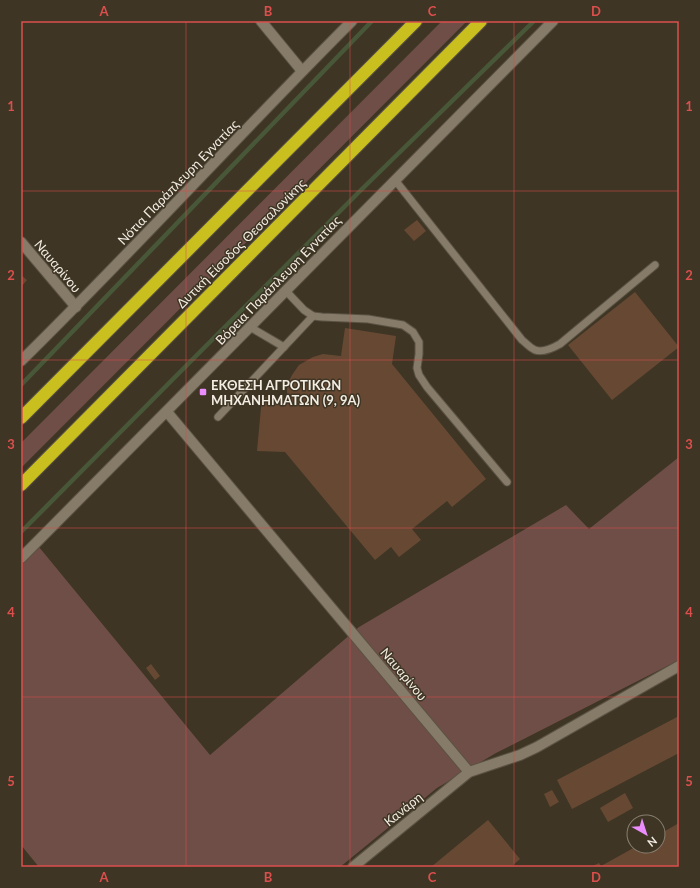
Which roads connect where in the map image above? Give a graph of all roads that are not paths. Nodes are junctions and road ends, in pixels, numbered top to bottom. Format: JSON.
{"nodes":[{"id":1,"x":261,"y":21,"type":"edge"},
{"id":2,"x":352,"y":21,"type":"edge"},
{"id":3,"x":416,"y":21,"type":"edge"},
{"id":4,"x":481,"y":21,"type":"edge"},
{"id":5,"x":553,"y":21,"type":"edge"},
{"id":6,"x":302,"y":72,"type":"junction"},
{"id":7,"x":395,"y":180,"type":"junction"},
{"id":8,"x":21,"y":242,"type":"edge"},
{"id":9,"x":655,"y":265,"type":"dead end"},
{"id":10,"x":286,"y":291,"type":"junction"},
{"id":11,"x":76,"y":307,"type":"junction"},
{"id":12,"x":314,"y":316,"type":"junction"},
{"id":13,"x":250,"y":327,"type":"junction"},
{"id":14,"x":284,"y":347,"type":"junction"},
{"id":15,"x":21,"y":361,"type":"edge"},
{"id":16,"x":167,"y":412,"type":"junction"},
{"id":17,"x":218,"y":417,"type":"dead end"},
{"id":18,"x":21,"y":418,"type":"edge"},
{"id":19,"x":507,"y":482,"type":"dead end"},
{"id":20,"x":21,"y":485,"type":"edge"},
{"id":21,"x":21,"y":558,"type":"edge"},
{"id":22,"x":679,"y":666,"type":"edge"},
{"id":23,"x":469,"y":772,"type":"junction"},
{"id":24,"x":353,"y":867,"type":"edge"}],
"edges":[{"from":1,"to":6,"type":"street"},
{"from":2,"to":6,"type":"street","name":"Νότια Παράπλευρη Εγνατίας"},
{"from":3,"to":18,"type":"highway"},
{"from":4,"to":20,"type":"highway","name":"Δυτική Είσοδος Θεσσαλονίκης"},
{"from":5,"to":7,"type":"street","name":"Βόρεια Παράπλευρη Εγνατίας"},
{"from":6,"to":11,"type":"street","name":"Νότια Παράπλευρη Εγνατίας"},
{"from":7,"to":9,"type":"lane"},
{"from":7,"to":10,"type":"street","name":"Βόρεια Παράπλευρη Εγνατίας"},
{"from":8,"to":11,"type":"street","name":"Ναυαρίνου"},
{"from":10,"to":12,"type":"lane"},
{"from":10,"to":13,"type":"street","name":"Βόρεια Παράπλευρη Εγνατίας"},
{"from":11,"to":15,"type":"street","name":"Νότια Παράπλευρη Εγνατίας"},
{"from":12,"to":14,"type":"lane"},
{"from":12,"to":19,"type":"lane"},
{"from":13,"to":14,"type":"lane"},
{"from":13,"to":16,"type":"street","name":"Βόρεια Παράπλευρη Εγνατίας"},
{"from":14,"to":17,"type":"lane"},
{"from":16,"to":21,"type":"street","name":"Βόρεια Παράπλευρη Εγνατίας"},
{"from":16,"to":23,"type":"street","name":"Ναυαρίνου"},
{"from":22,"to":23,"type":"street"},
{"from":23,"to":24,"type":"street","name":"Κανάρη"}]}
